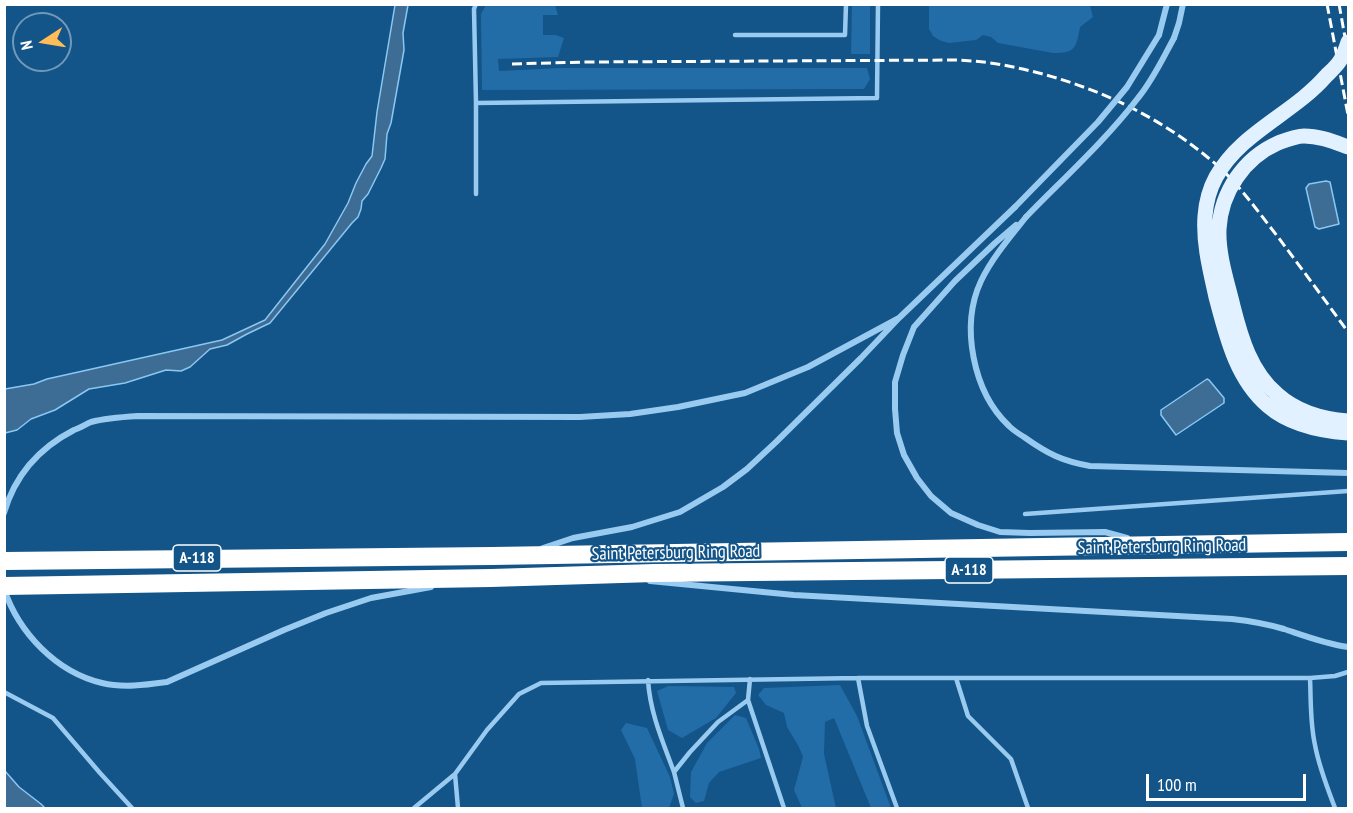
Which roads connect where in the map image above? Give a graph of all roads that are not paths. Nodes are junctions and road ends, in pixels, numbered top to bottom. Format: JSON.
{"nodes":[{"id":1,"x":476,"y":4,"type":"edge"},
{"id":2,"x":846,"y":4,"type":"edge"},
{"id":3,"x":878,"y":4,"type":"edge"},
{"id":4,"x":1167,"y":4,"type":"edge"},
{"id":5,"x":1184,"y":4,"type":"edge"},
{"id":6,"x":735,"y":35,"type":"dead end"},
{"id":7,"x":1348,"y":42,"type":"edge"},
{"id":8,"x":476,"y":103,"type":"junction"},
{"id":9,"x":1348,"y":147,"type":"edge"},
{"id":10,"x":476,"y":194,"type":"dead end"},
{"id":11,"x":1026,"y":217,"type":"junction"},
{"id":12,"x":899,"y":318,"type":"junction"},
{"id":13,"x":1348,"y":421,"type":"edge"},
{"id":14,"x":1348,"y":434,"type":"edge"},
{"id":15,"x":1348,"y":473,"type":"edge"},
{"id":16,"x":1348,"y":491,"type":"edge"},
{"id":17,"x":4,"y":513,"type":"edge"},
{"id":18,"x":1025,"y":514,"type":"dead end"},
{"id":19,"x":1348,"y":542,"type":"edge"},
{"id":20,"x":1148,"y":544,"type":"junction"},
{"id":21,"x":523,"y":555,"type":"junction"},
{"id":22,"x":4,"y":561,"type":"edge"},
{"id":23,"x":1348,"y":566,"type":"edge"},
{"id":24,"x":590,"y":576,"type":"junction"},
{"id":25,"x":491,"y":578,"type":"junction"},
{"id":26,"x":4,"y":587,"type":"edge"},
{"id":27,"x":1348,"y":647,"type":"edge"},
{"id":28,"x":1348,"y":672,"type":"edge"},
{"id":29,"x":858,"y":678,"type":"junction"},
{"id":30,"x":956,"y":678,"type":"junction"},
{"id":31,"x":1310,"y":678,"type":"junction"},
{"id":32,"x":750,"y":679,"type":"junction"},
{"id":33,"x":648,"y":680,"type":"junction"},
{"id":34,"x":4,"y":692,"type":"edge"},
{"id":35,"x":748,"y":700,"type":"junction"},
{"id":36,"x":674,"y":772,"type":"junction"},
{"id":37,"x":455,"y":774,"type":"junction"},
{"id":38,"x":682,"y":807,"type":"edge"},
{"id":39,"x":132,"y":808,"type":"edge"},
{"id":40,"x":414,"y":808,"type":"edge"},
{"id":41,"x":458,"y":808,"type":"edge"},
{"id":42,"x":783,"y":808,"type":"edge"},
{"id":43,"x":897,"y":808,"type":"edge"},
{"id":44,"x":1028,"y":808,"type":"edge"},
{"id":45,"x":1335,"y":808,"type":"edge"}],
"edges":[{"from":1,"to":8,"type":"lane"},
{"from":2,"to":6,"type":"lane"},
{"from":3,"to":8,"type":"lane"},
{"from":4,"to":12,"type":"street","bridge":true},
{"from":5,"to":11,"type":"street","bridge":true},
{"from":7,"to":14,"type":"main road","bridge":true},
{"from":8,"to":10,"type":"lane"},
{"from":9,"to":13,"type":"main road","bridge":true},
{"from":11,"to":15,"type":"street"},
{"from":11,"to":20,"type":"street"},
{"from":12,"to":17,"type":"street"},
{"from":12,"to":21,"type":"street"},
{"from":16,"to":18,"type":"lane"},
{"from":19,"to":20,"type":"highway","name":"Saint Petersburg Ring Road","number":"А-118"},
{"from":20,"to":21,"type":"highway","name":"Saint Petersburg Ring Road","number":"А-118"},
{"from":21,"to":22,"type":"highway","name":"Saint Petersburg Ring Road","number":"А-118"},
{"from":23,"to":24,"type":"highway","name":"Saint Petersburg Ring Road","number":"А-118"},
{"from":24,"to":25,"type":"highway","name":"Saint Petersburg Ring Road","number":"А-118"},
{"from":24,"to":27,"type":"street"},
{"from":25,"to":26,"type":"highway","name":"Saint Petersburg Ring Road","number":"А-118"},
{"from":25,"to":26,"type":"street"},
{"from":28,"to":31,"type":"lane"},
{"from":29,"to":30,"type":"lane"},
{"from":29,"to":32,"type":"lane"},
{"from":29,"to":43,"type":"lane"},
{"from":30,"to":31,"type":"lane"},
{"from":30,"to":44,"type":"lane"},
{"from":31,"to":45,"type":"lane"},
{"from":32,"to":33,"type":"lane"},
{"from":32,"to":35,"type":"lane"},
{"from":33,"to":36,"type":"lane"},
{"from":33,"to":37,"type":"lane"},
{"from":34,"to":39,"type":"lane"},
{"from":35,"to":36,"type":"lane"},
{"from":35,"to":42,"type":"lane"},
{"from":36,"to":38,"type":"lane"},
{"from":37,"to":40,"type":"lane"},
{"from":37,"to":41,"type":"lane"}]}
